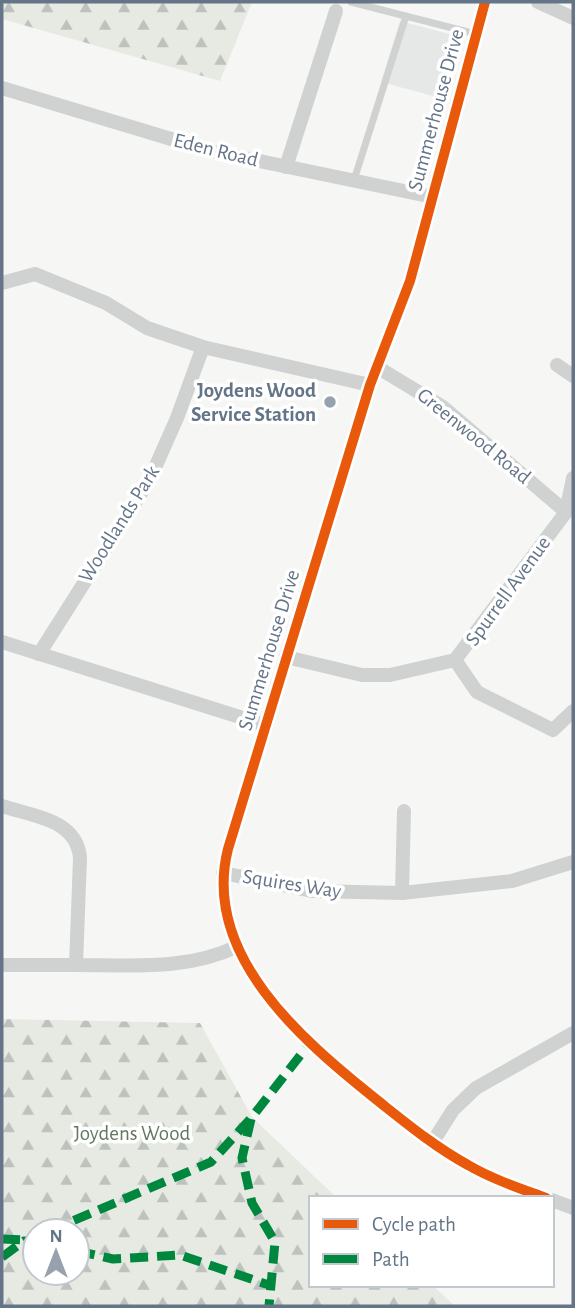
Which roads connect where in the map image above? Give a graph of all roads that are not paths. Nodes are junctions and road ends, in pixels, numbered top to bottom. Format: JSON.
{"nodes":[{"id":1,"x":351,"y":2,"type":"edge"},
{"id":2,"x":485,"y":2,"type":"edge"},
{"id":3,"x":538,"y":2,"type":"edge"},
{"id":4,"x":335,"y":11,"type":"dead end"},
{"id":5,"x":406,"y":16,"type":"junction"},
{"id":6,"x":573,"y":18,"type":"edge"},
{"id":7,"x":476,"y":34,"type":"junction"},
{"id":8,"x":2,"y":88,"type":"edge"},
{"id":9,"x":286,"y":167,"type":"junction"},
{"id":10,"x":354,"y":181,"type":"junction"},
{"id":11,"x":433,"y":197,"type":"junction"},
{"id":12,"x":2,"y":283,"type":"edge"},
{"id":13,"x":202,"y":348,"type":"junction"},
{"id":14,"x":557,"y":365,"type":"dead end"},
{"id":15,"x":377,"y":367,"type":"junction"},
{"id":16,"x":573,"y":376,"type":"edge"},
{"id":17,"x":370,"y":386,"type":"junction"},
{"id":18,"x":573,"y":478,"type":"edge"},
{"id":19,"x":566,"y":512,"type":"junction"},
{"id":20,"x":2,"y":642,"type":"edge"},
{"id":21,"x":39,"y":654,"type":"junction"},
{"id":22,"x":286,"y":657,"type":"junction"},
{"id":23,"x":455,"y":660,"type":"junction"},
{"id":24,"x":573,"y":711,"type":"edge"},
{"id":25,"x":265,"y":725,"type":"junction"},
{"id":26,"x":2,"y":806,"type":"edge"},
{"id":27,"x":404,"y":811,"type":"dead end"},
{"id":28,"x":573,"y":862,"type":"edge"},
{"id":29,"x":223,"y":873,"type":"junction"},
{"id":30,"x":402,"y":893,"type":"junction"},
{"id":31,"x":238,"y":946,"type":"junction"},
{"id":32,"x":2,"y":965,"type":"edge"},
{"id":33,"x":76,"y":965,"type":"junction"},
{"id":34,"x":573,"y":1033,"type":"edge"},
{"id":35,"x":432,"y":1143,"type":"junction"},
{"id":36,"x":520,"y":1193,"type":"edge"},
{"id":37,"x":554,"y":1201,"type":"edge"},
{"id":38,"x":573,"y":1208,"type":"edge"}],
"edges":[{"from":1,"to":5,"type":"lane"},
{"from":2,"to":7,"type":"street","name":"Summerhouse Drive"},
{"from":3,"to":6,"type":"street"},
{"from":4,"to":9,"type":"street"},
{"from":5,"to":7,"type":"lane"},
{"from":5,"to":10,"type":"lane"},
{"from":7,"to":11,"type":"street","name":"Summerhouse Drive"},
{"from":8,"to":9,"type":"street","name":"Eden Road"},
{"from":9,"to":10,"type":"street","name":"Eden Road"},
{"from":10,"to":11,"type":"street","name":"Eden Road"},
{"from":11,"to":15,"type":"street","name":"Summerhouse Drive"},
{"from":12,"to":13,"type":"street"},
{"from":13,"to":17,"type":"street"},
{"from":13,"to":21,"type":"street","name":"Woodlands Park"},
{"from":14,"to":16,"type":"street"},
{"from":15,"to":17,"type":"street","name":"Summerhouse Drive"},
{"from":15,"to":19,"type":"street","name":"Greenwood Road"},
{"from":17,"to":22,"type":"street","name":"Summerhouse Drive"},
{"from":18,"to":19,"type":"street","name":"Spurrell Avenue"},
{"from":19,"to":23,"type":"street","name":"Spurrell Avenue"},
{"from":20,"to":21,"type":"street"},
{"from":21,"to":25,"type":"street"},
{"from":22,"to":23,"type":"street","name":"Spurrell Avenue"},
{"from":22,"to":25,"type":"street","name":"Summerhouse Drive"},
{"from":23,"to":24,"type":"street"},
{"from":25,"to":29,"type":"street","name":"Summerhouse Drive"},
{"from":26,"to":33,"type":"street"},
{"from":27,"to":30,"type":"street"},
{"from":28,"to":30,"type":"street","name":"Squires Way"},
{"from":29,"to":30,"type":"street","name":"Squires Way"},
{"from":29,"to":31,"type":"street","name":"Summerhouse Drive"},
{"from":31,"to":33,"type":"street"},
{"from":31,"to":35,"type":"street","name":"Summerhouse Drive"},
{"from":32,"to":33,"type":"street"},
{"from":34,"to":35,"type":"street"},
{"from":35,"to":36,"type":"street","name":"Summerhouse Drive"},
{"from":37,"to":38,"type":"street"}]}
